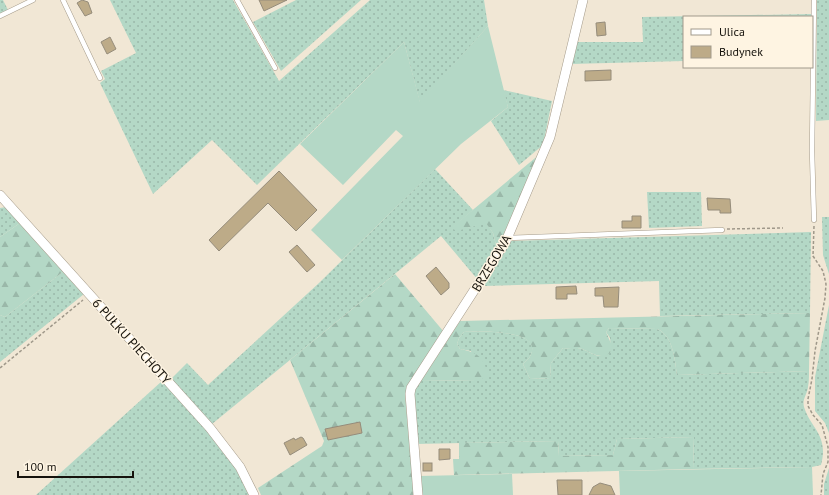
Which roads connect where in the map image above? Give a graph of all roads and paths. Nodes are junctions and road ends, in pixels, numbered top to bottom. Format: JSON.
{"nodes":[{"id":1,"x":33,"y":0,"type":"edge"},
{"id":2,"x":63,"y":0,"type":"edge"},
{"id":3,"x":237,"y":0,"type":"edge"},
{"id":4,"x":583,"y":0,"type":"edge"},
{"id":5,"x":814,"y":0,"type":"edge"},
{"id":6,"x":0,"y":16,"type":"edge"},
{"id":7,"x":275,"y":68,"type":"dead end"},
{"id":8,"x":100,"y":78,"type":"dead end"},
{"id":9,"x":0,"y":195,"type":"edge"},
{"id":10,"x":814,"y":220,"type":"joint"},
{"id":11,"x":783,"y":228,"type":"dead end"},
{"id":12,"x":722,"y":230,"type":"joint"},
{"id":13,"x":508,"y":238,"type":"junction"},
{"id":14,"x":89,"y":295,"type":"junction"},
{"id":15,"x":0,"y":368,"type":"edge"},
{"id":16,"x":254,"y":495,"type":"edge"},
{"id":17,"x":418,"y":495,"type":"edge"},
{"id":18,"x":821,"y":495,"type":"edge"}],
"edges":[{"from":1,"to":6,"type":"lane"},
{"from":2,"to":8,"type":"lane"},
{"from":3,"to":7,"type":"lane"},
{"from":4,"to":13,"type":"street","name":"BRZEGOWA"},
{"from":5,"to":10,"type":"lane"},
{"from":9,"to":14,"type":"street","name":"6 PUŁKU PIECHOTY"},
{"from":10,"to":18,"type":"path"},
{"from":11,"to":12,"type":"path"},
{"from":12,"to":13,"type":"lane"},
{"from":13,"to":17,"type":"street","name":"BRZEGOWA"},
{"from":14,"to":15,"type":"path"},
{"from":14,"to":16,"type":"street","name":"6 PUŁKU PIECHOTY"}]}
